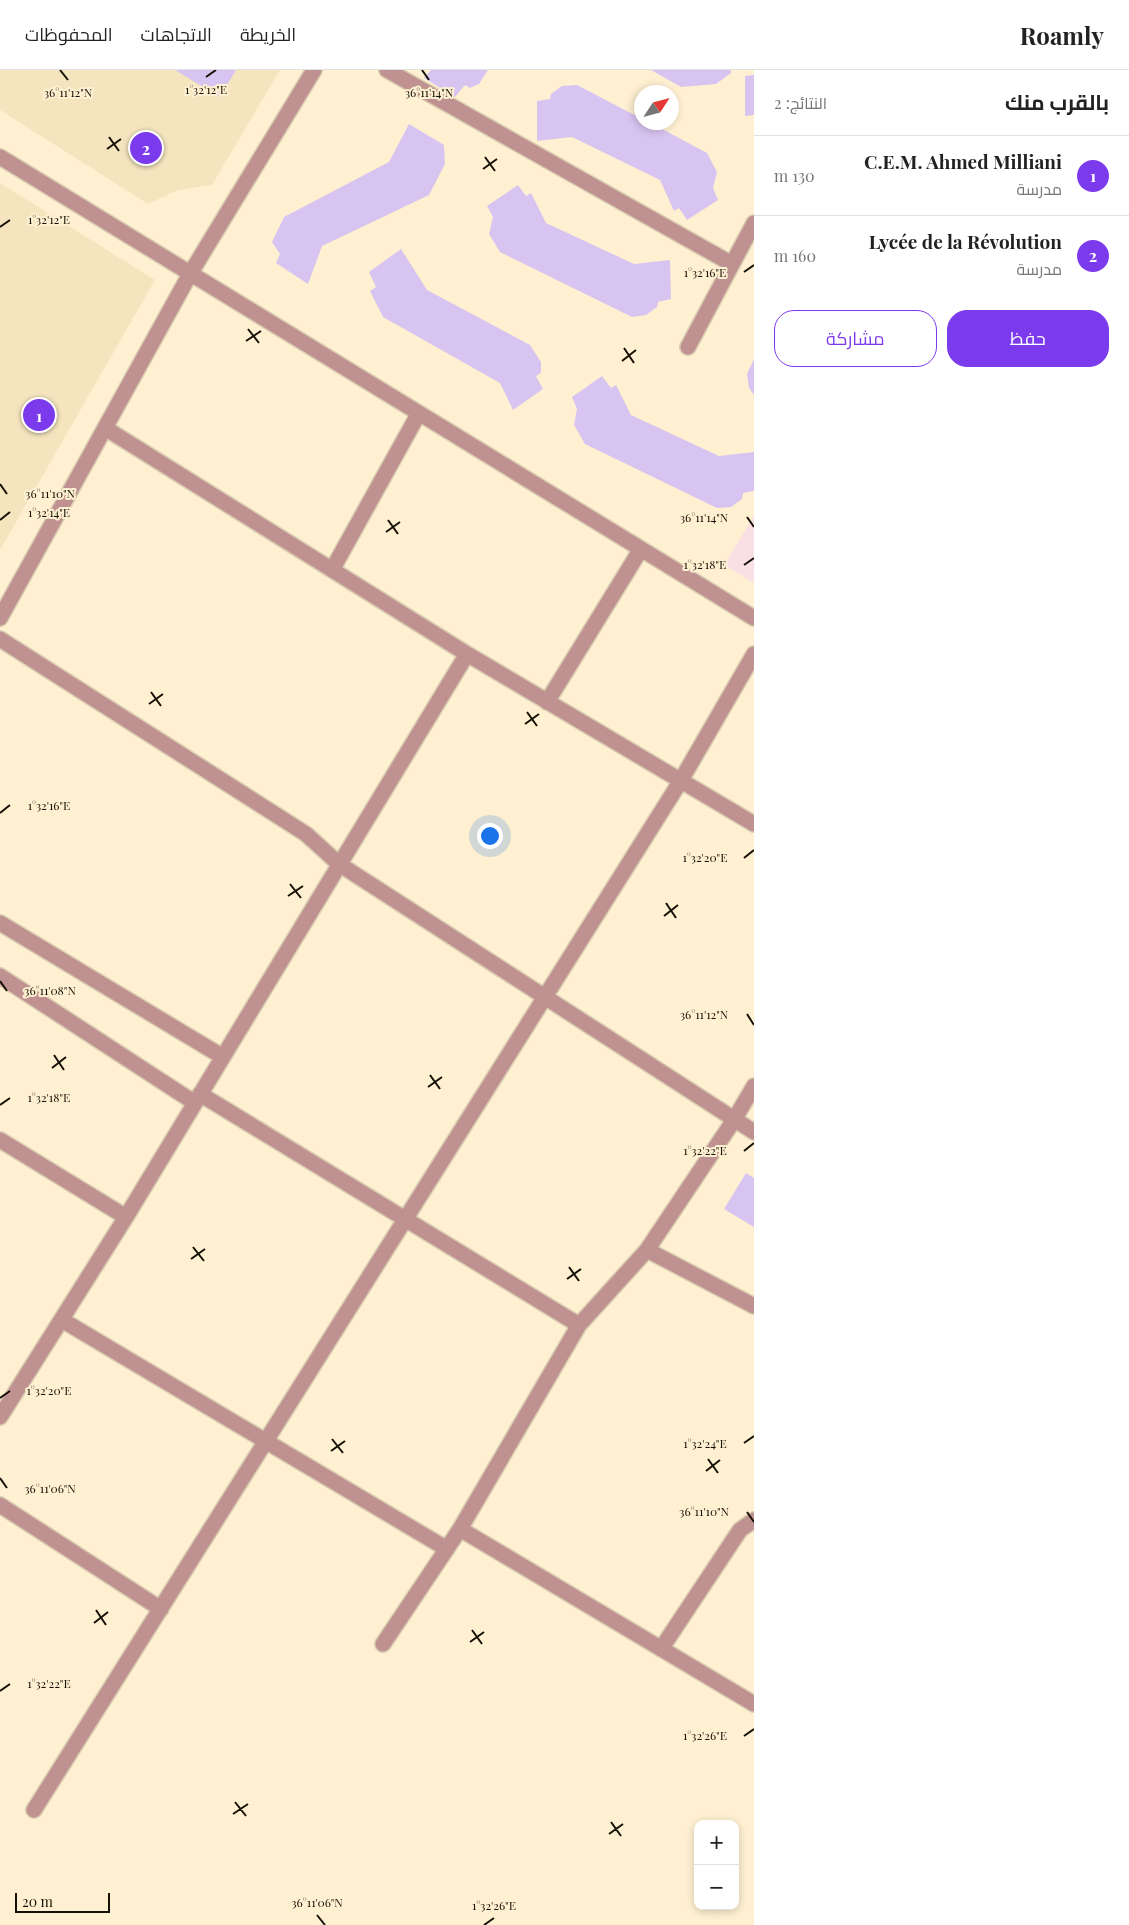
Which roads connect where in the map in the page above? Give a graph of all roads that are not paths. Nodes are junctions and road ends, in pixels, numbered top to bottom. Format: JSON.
{"nodes":[{"id":1,"x":314,"y":70,"type":"edge"},
{"id":2,"x":387,"y":70,"type":"edge"},
{"id":3,"x":0,"y":157,"type":"edge"},
{"id":4,"x":754,"y":223,"type":"edge"},
{"id":5,"x":732,"y":264,"type":"junction"},
{"id":6,"x":190,"y":274,"type":"junction"},
{"id":7,"x":688,"y":347,"type":"dead end"},
{"id":8,"x":419,"y":413,"type":"junction"},
{"id":9,"x":105,"y":428,"type":"junction"},
{"id":10,"x":641,"y":549,"type":"junction"},
{"id":11,"x":332,"y":570,"type":"junction"},
{"id":12,"x":0,"y":618,"type":"edge"},
{"id":13,"x":754,"y":618,"type":"edge"},
{"id":14,"x":0,"y":639,"type":"edge"},
{"id":15,"x":467,"y":654,"type":"junction"},
{"id":16,"x":754,"y":654,"type":"edge"},
{"id":17,"x":547,"y":702,"type":"junction"},
{"id":18,"x":680,"y":782,"type":"junction"},
{"id":19,"x":754,"y":824,"type":"edge"},
{"id":20,"x":340,"y":864,"type":"junction"},
{"id":21,"x":0,"y":923,"type":"edge"},
{"id":22,"x":0,"y":976,"type":"edge"},
{"id":23,"x":544,"y":997,"type":"junction"},
{"id":24,"x":222,"y":1057,"type":"junction"},
{"id":25,"x":754,"y":1086,"type":"edge"},
{"id":26,"x":197,"y":1099,"type":"junction"},
{"id":27,"x":734,"y":1120,"type":"junction"},
{"id":28,"x":754,"y":1132,"type":"edge"},
{"id":29,"x":0,"y":1140,"type":"edge"},
{"id":30,"x":126,"y":1217,"type":"junction"},
{"id":31,"x":405,"y":1219,"type":"junction"},
{"id":32,"x":647,"y":1250,"type":"junction"},
{"id":33,"x":754,"y":1306,"type":"edge"},
{"id":34,"x":62,"y":1320,"type":"junction"},
{"id":35,"x":579,"y":1325,"type":"junction"},
{"id":36,"x":0,"y":1417,"type":"edge"},
{"id":37,"x":266,"y":1441,"type":"junction"},
{"id":38,"x":0,"y":1505,"type":"edge"},
{"id":39,"x":754,"y":1520,"type":"edge"},
{"id":40,"x":460,"y":1529,"type":"junction"},
{"id":41,"x":446,"y":1549,"type":"junction"},
{"id":42,"x":161,"y":1609,"type":"junction"},
{"id":43,"x":383,"y":1644,"type":"dead end"},
{"id":44,"x":661,"y":1649,"type":"junction"},
{"id":45,"x":754,"y":1704,"type":"edge"},
{"id":46,"x":34,"y":1810,"type":"dead end"}],
"edges":[{"from":1,"to":6,"type":"street"},
{"from":2,"to":5,"type":"street"},
{"from":3,"to":6,"type":"street"},
{"from":4,"to":5,"type":"street"},
{"from":5,"to":7,"type":"street"},
{"from":6,"to":8,"type":"street"},
{"from":6,"to":9,"type":"street"},
{"from":8,"to":10,"type":"street"},
{"from":8,"to":11,"type":"street"},
{"from":9,"to":11,"type":"street"},
{"from":9,"to":12,"type":"street"},
{"from":10,"to":13,"type":"street"},
{"from":10,"to":17,"type":"street"},
{"from":11,"to":15,"type":"street"},
{"from":14,"to":20,"type":"street"},
{"from":15,"to":17,"type":"street"},
{"from":15,"to":20,"type":"street"},
{"from":16,"to":18,"type":"street"},
{"from":17,"to":18,"type":"street"},
{"from":18,"to":19,"type":"street"},
{"from":18,"to":23,"type":"street"},
{"from":20,"to":23,"type":"street"},
{"from":20,"to":24,"type":"street"},
{"from":21,"to":24,"type":"street"},
{"from":22,"to":26,"type":"street"},
{"from":23,"to":27,"type":"street"},
{"from":23,"to":31,"type":"street"},
{"from":24,"to":26,"type":"street"},
{"from":25,"to":27,"type":"street"},
{"from":26,"to":30,"type":"street"},
{"from":26,"to":31,"type":"street"},
{"from":27,"to":28,"type":"street"},
{"from":27,"to":32,"type":"street"},
{"from":29,"to":30,"type":"street"},
{"from":30,"to":34,"type":"street"},
{"from":31,"to":35,"type":"street"},
{"from":31,"to":37,"type":"street"},
{"from":32,"to":33,"type":"street"},
{"from":32,"to":35,"type":"street"},
{"from":34,"to":36,"type":"street"},
{"from":34,"to":37,"type":"street"},
{"from":35,"to":40,"type":"street"},
{"from":37,"to":41,"type":"street"},
{"from":37,"to":42,"type":"street"},
{"from":38,"to":42,"type":"street"},
{"from":39,"to":44,"type":"street"},
{"from":40,"to":41,"type":"street"},
{"from":40,"to":44,"type":"street"},
{"from":41,"to":43,"type":"street"},
{"from":42,"to":46,"type":"street"},
{"from":44,"to":45,"type":"street"}]}
